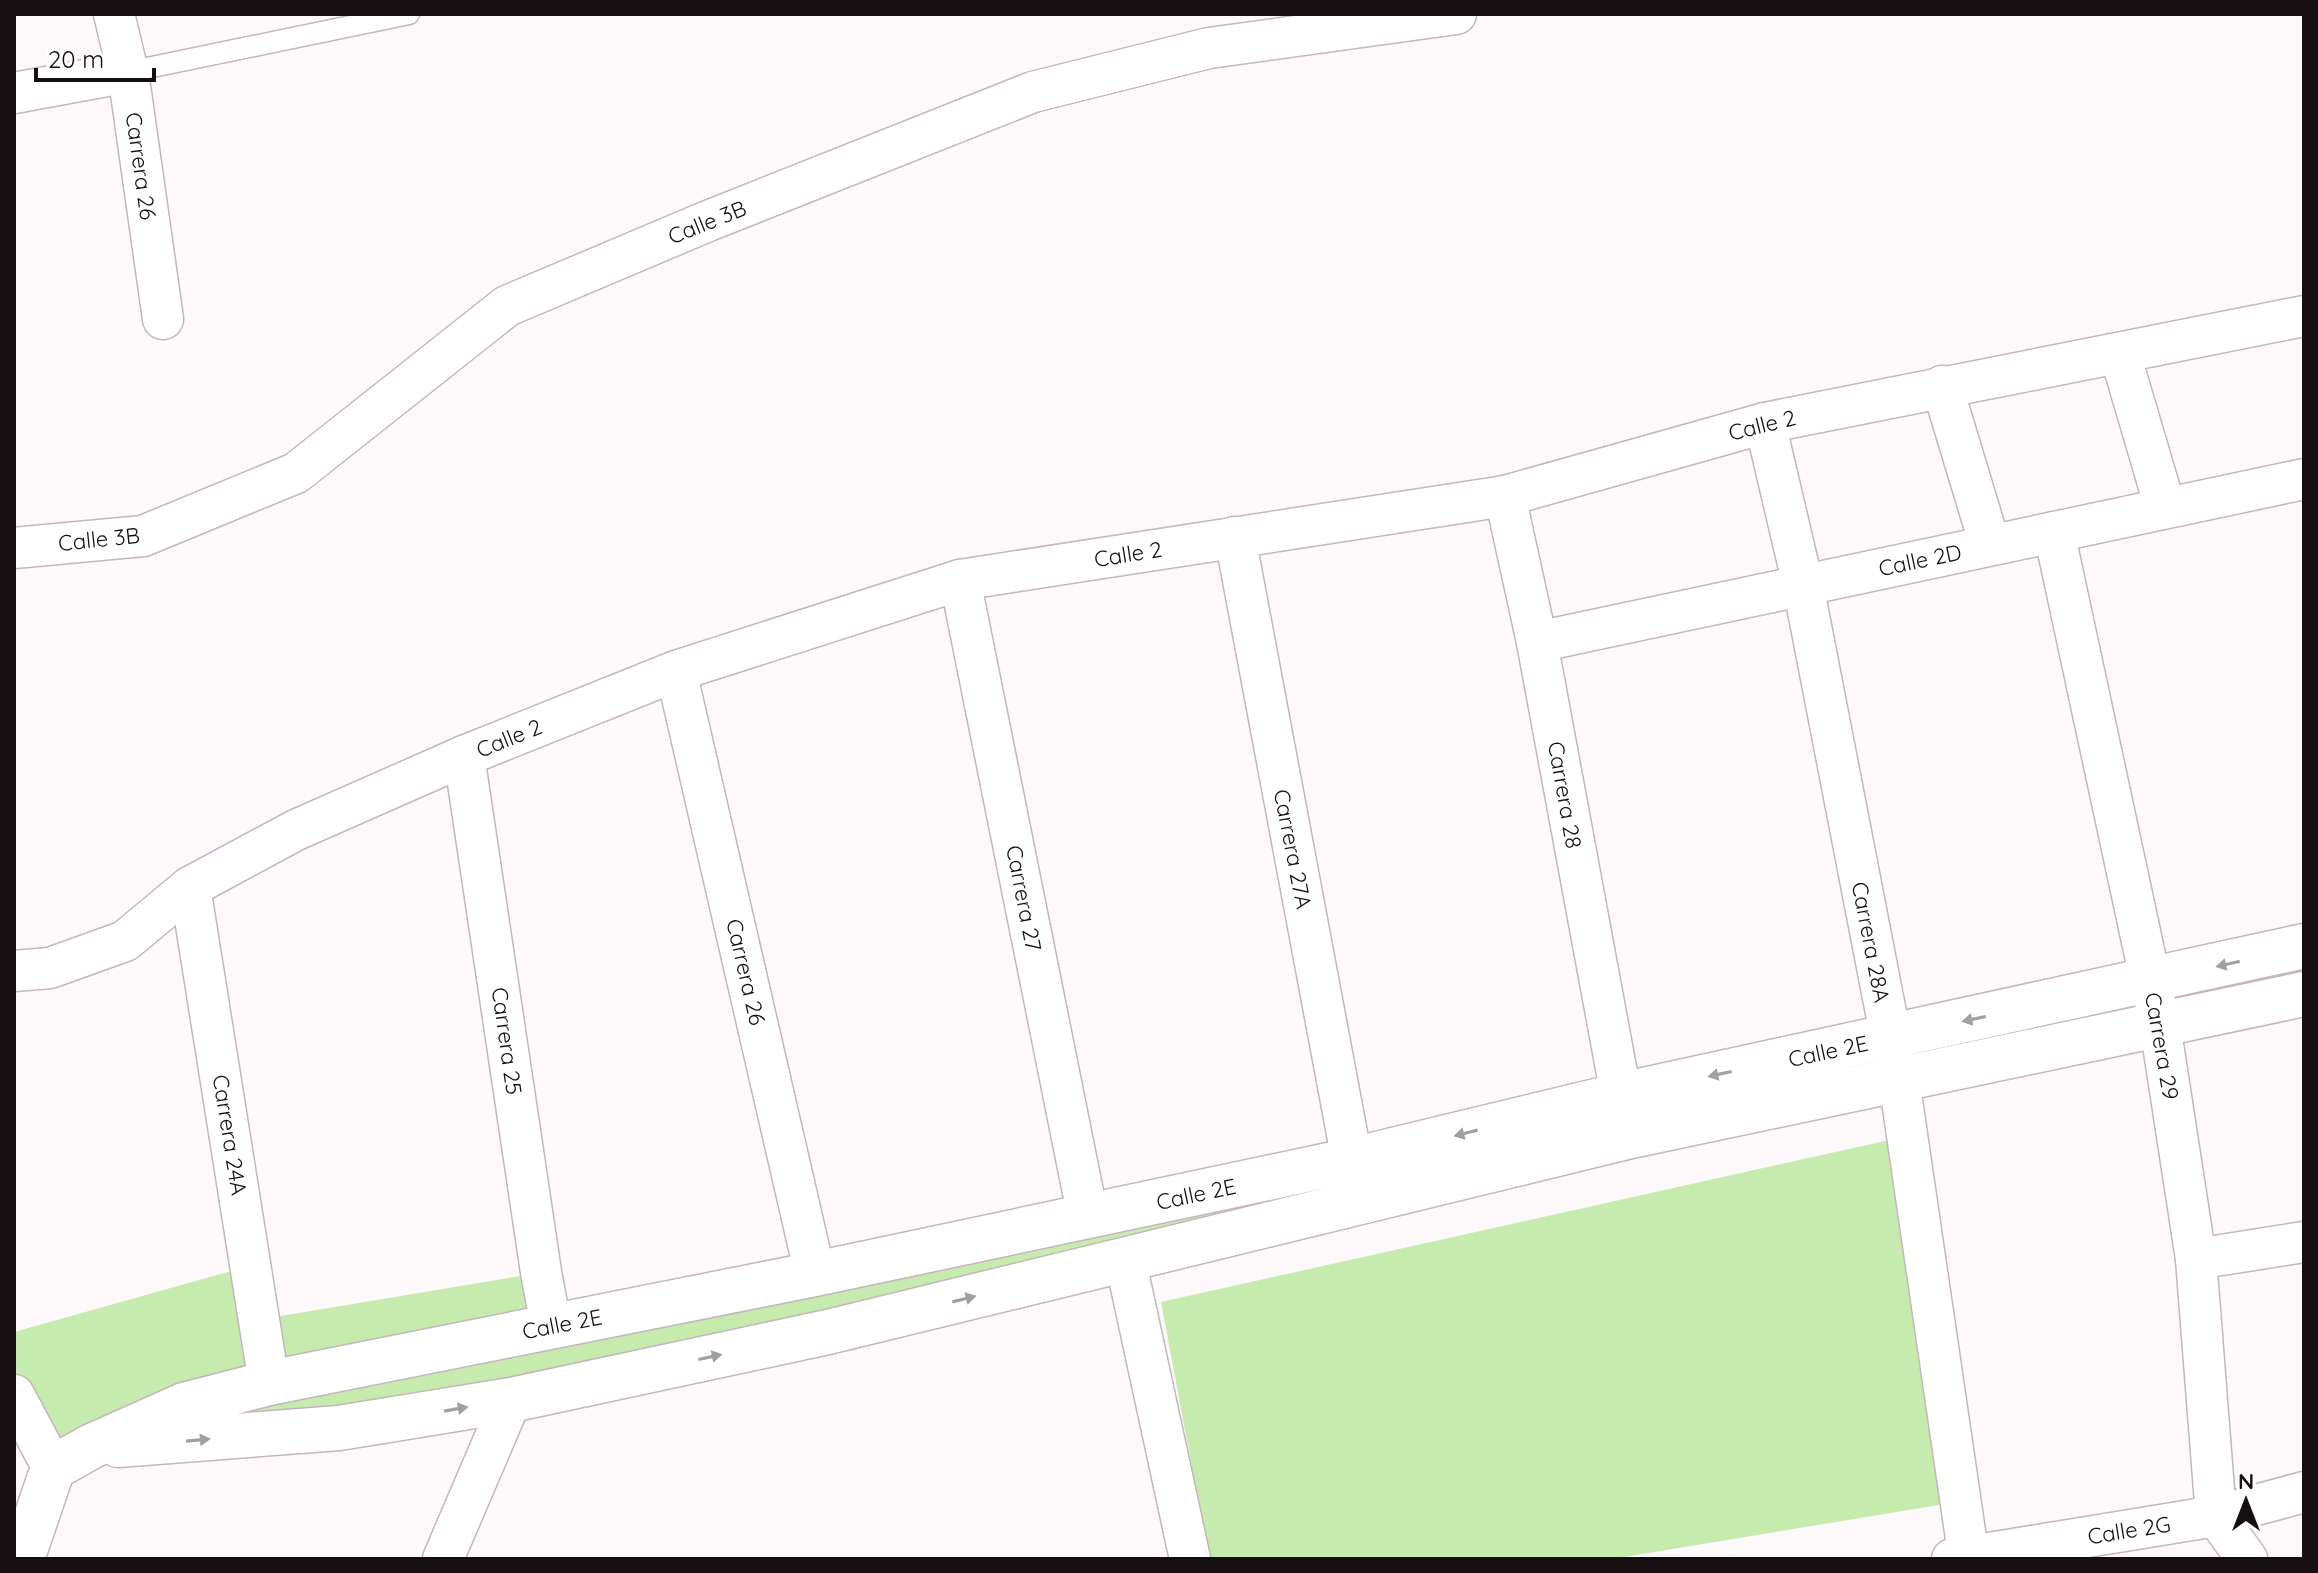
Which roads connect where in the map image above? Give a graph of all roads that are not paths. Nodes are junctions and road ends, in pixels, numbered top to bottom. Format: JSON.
{"nodes":[{"id":1,"x":114,"y":14,"type":"edge"},
{"id":2,"x":409,"y":14,"type":"edge"},
{"id":3,"x":1456,"y":14,"type":"edge"},
{"id":4,"x":128,"y":72,"type":"junction"},
{"id":5,"x":14,"y":93,"type":"edge"},
{"id":6,"x":2304,"y":316,"type":"edge"},
{"id":7,"x":163,"y":319,"type":"dead end"},
{"id":8,"x":2120,"y":354,"type":"junction"},
{"id":9,"x":1942,"y":386,"type":"junction"},
{"id":10,"x":1765,"y":423,"type":"junction"},
{"id":11,"x":2304,"y":479,"type":"edge"},
{"id":12,"x":1505,"y":496,"type":"junction"},
{"id":13,"x":2165,"y":507,"type":"junction"},
{"id":14,"x":2054,"y":532,"type":"junction"},
{"id":15,"x":1235,"y":537,"type":"junction"},
{"id":16,"x":1990,"y":545,"type":"junction"},
{"id":17,"x":14,"y":548,"type":"edge"},
{"id":18,"x":960,"y":580,"type":"junction"},
{"id":19,"x":1803,"y":585,"type":"junction"},
{"id":20,"x":1537,"y":642,"type":"junction"},
{"id":21,"x":676,"y":671,"type":"junction"},
{"id":22,"x":464,"y":756,"type":"junction"},
{"id":23,"x":190,"y":887,"type":"junction"},
{"id":24,"x":2304,"y":946,"type":"edge"},
{"id":25,"x":14,"y":971,"type":"edge"},
{"id":26,"x":2151,"y":981,"type":"junction"},
{"id":27,"x":2304,"y":994,"type":"edge"},
{"id":28,"x":2160,"y":1025,"type":"junction"},
{"id":29,"x":1889,"y":1038,"type":"junction"},
{"id":30,"x":1899,"y":1080,"type":"junction"},
{"id":31,"x":1621,"y":1095,"type":"junction"},
{"id":32,"x":1352,"y":1160,"type":"junction"},
{"id":33,"x":1088,"y":1217,"type":"junction"},
{"id":34,"x":2304,"y":1242,"type":"edge"},
{"id":35,"x":1125,"y":1259,"type":"junction"},
{"id":36,"x":2196,"y":1259,"type":"junction"},
{"id":37,"x":815,"y":1274,"type":"junction"},
{"id":38,"x":551,"y":1326,"type":"junction"},
{"id":39,"x":269,"y":1383,"type":"junction"},
{"id":40,"x":14,"y":1395,"type":"edge"},
{"id":41,"x":511,"y":1400,"type":"junction"},
{"id":42,"x":92,"y":1446,"type":"junction"},
{"id":43,"x":53,"y":1468,"type":"junction"},
{"id":44,"x":2304,"y":1492,"type":"edge"},
{"id":45,"x":2216,"y":1516,"type":"junction"},
{"id":46,"x":1963,"y":1558,"type":"edge"},
{"id":47,"x":22,"y":1559,"type":"edge"},
{"id":48,"x":443,"y":1559,"type":"edge"},
{"id":49,"x":1190,"y":1559,"type":"edge"},
{"id":50,"x":2247,"y":1559,"type":"edge"}],
"edges":[{"from":1,"to":4,"type":"street","name":"Carrera 26"},
{"from":2,"to":4,"type":"lane"},
{"from":3,"to":17,"type":"street","name":"Calle 3B"},
{"from":4,"to":5,"type":"street"},
{"from":4,"to":7,"type":"street","name":"Carrera 26"},
{"from":6,"to":8,"type":"street","name":"Calle 2"},
{"from":8,"to":9,"type":"street","name":"Calle 2"},
{"from":8,"to":13,"type":"street"},
{"from":9,"to":10,"type":"street","name":"Calle 2"},
{"from":9,"to":16,"type":"street"},
{"from":10,"to":12,"type":"street","name":"Calle 2"},
{"from":10,"to":19,"type":"street","name":"Carrera 28A"},
{"from":11,"to":13,"type":"street","name":"Calle 2D"},
{"from":12,"to":15,"type":"street","name":"Calle 2"},
{"from":12,"to":20,"type":"street","name":"Carrera 28"},
{"from":13,"to":14,"type":"street","name":"Calle 2D"},
{"from":14,"to":16,"type":"street","name":"Calle 2D"},
{"from":14,"to":26,"type":"street","name":"Carrera 29"},
{"from":15,"to":18,"type":"street","name":"Calle 2"},
{"from":15,"to":32,"type":"street","name":"Carrera 27A"},
{"from":16,"to":19,"type":"street","name":"Calle 2D"},
{"from":18,"to":21,"type":"street","name":"Calle 2"},
{"from":18,"to":33,"type":"street","name":"Carrera 27"},
{"from":19,"to":20,"type":"street","name":"Calle 2D"},
{"from":19,"to":29,"type":"street","name":"Carrera 28A"},
{"from":20,"to":31,"type":"street","name":"Carrera 28"},
{"from":21,"to":22,"type":"street","name":"Calle 2"},
{"from":21,"to":37,"type":"street","name":"Carrera 26"},
{"from":22,"to":23,"type":"street","name":"Calle 2"},
{"from":22,"to":38,"type":"street","name":"Carrera 25"},
{"from":23,"to":25,"type":"street","name":"Calle 2"},
{"from":23,"to":39,"type":"street","name":"Carrera 24A"},
{"from":24,"to":26,"type":"street","name":"Calle 2E","one_way":true},
{"from":26,"to":28,"type":"street","name":"Carrera 29"},
{"from":26,"to":29,"type":"street","name":"Calle 2E","one_way":true},
{"from":27,"to":28,"type":"street","name":"Calle 2E"},
{"from":28,"to":30,"type":"street","name":"Calle 2E"},
{"from":28,"to":36,"type":"street","name":"Carrera 29"},
{"from":29,"to":30,"type":"street","name":"Carrera 28A"},
{"from":29,"to":31,"type":"street","name":"Calle 2E","one_way":true},
{"from":30,"to":35,"type":"street","name":"Calle 2E"},
{"from":30,"to":46,"type":"street","name":"Carrera 28A"},
{"from":31,"to":32,"type":"street","name":"Calle 2E","one_way":true},
{"from":32,"to":33,"type":"street","name":"Calle 2E"},
{"from":33,"to":37,"type":"street","name":"Calle 2E"},
{"from":34,"to":36,"type":"street"},
{"from":41,"to":35,"type":"street","name":"Calle 2E","one_way":true},
{"from":35,"to":49,"type":"street"},
{"from":36,"to":45,"type":"street","name":"Carrera 29"},
{"from":37,"to":38,"type":"street","name":"Calle 2E"},
{"from":38,"to":39,"type":"street","name":"Calle 2E"},
{"from":39,"to":42,"type":"street","name":"Calle 2E"},
{"from":40,"to":43,"type":"street"},
{"from":42,"to":41,"type":"street","name":"Calle 2E","one_way":true},
{"from":41,"to":48,"type":"street"},
{"from":42,"to":43,"type":"street","name":"Calle 2E"},
{"from":43,"to":47,"type":"street"},
{"from":44,"to":45,"type":"street","name":"Calle 2G"},
{"from":45,"to":46,"type":"street","name":"Calle 2G"},
{"from":45,"to":50,"type":"street"}]}
